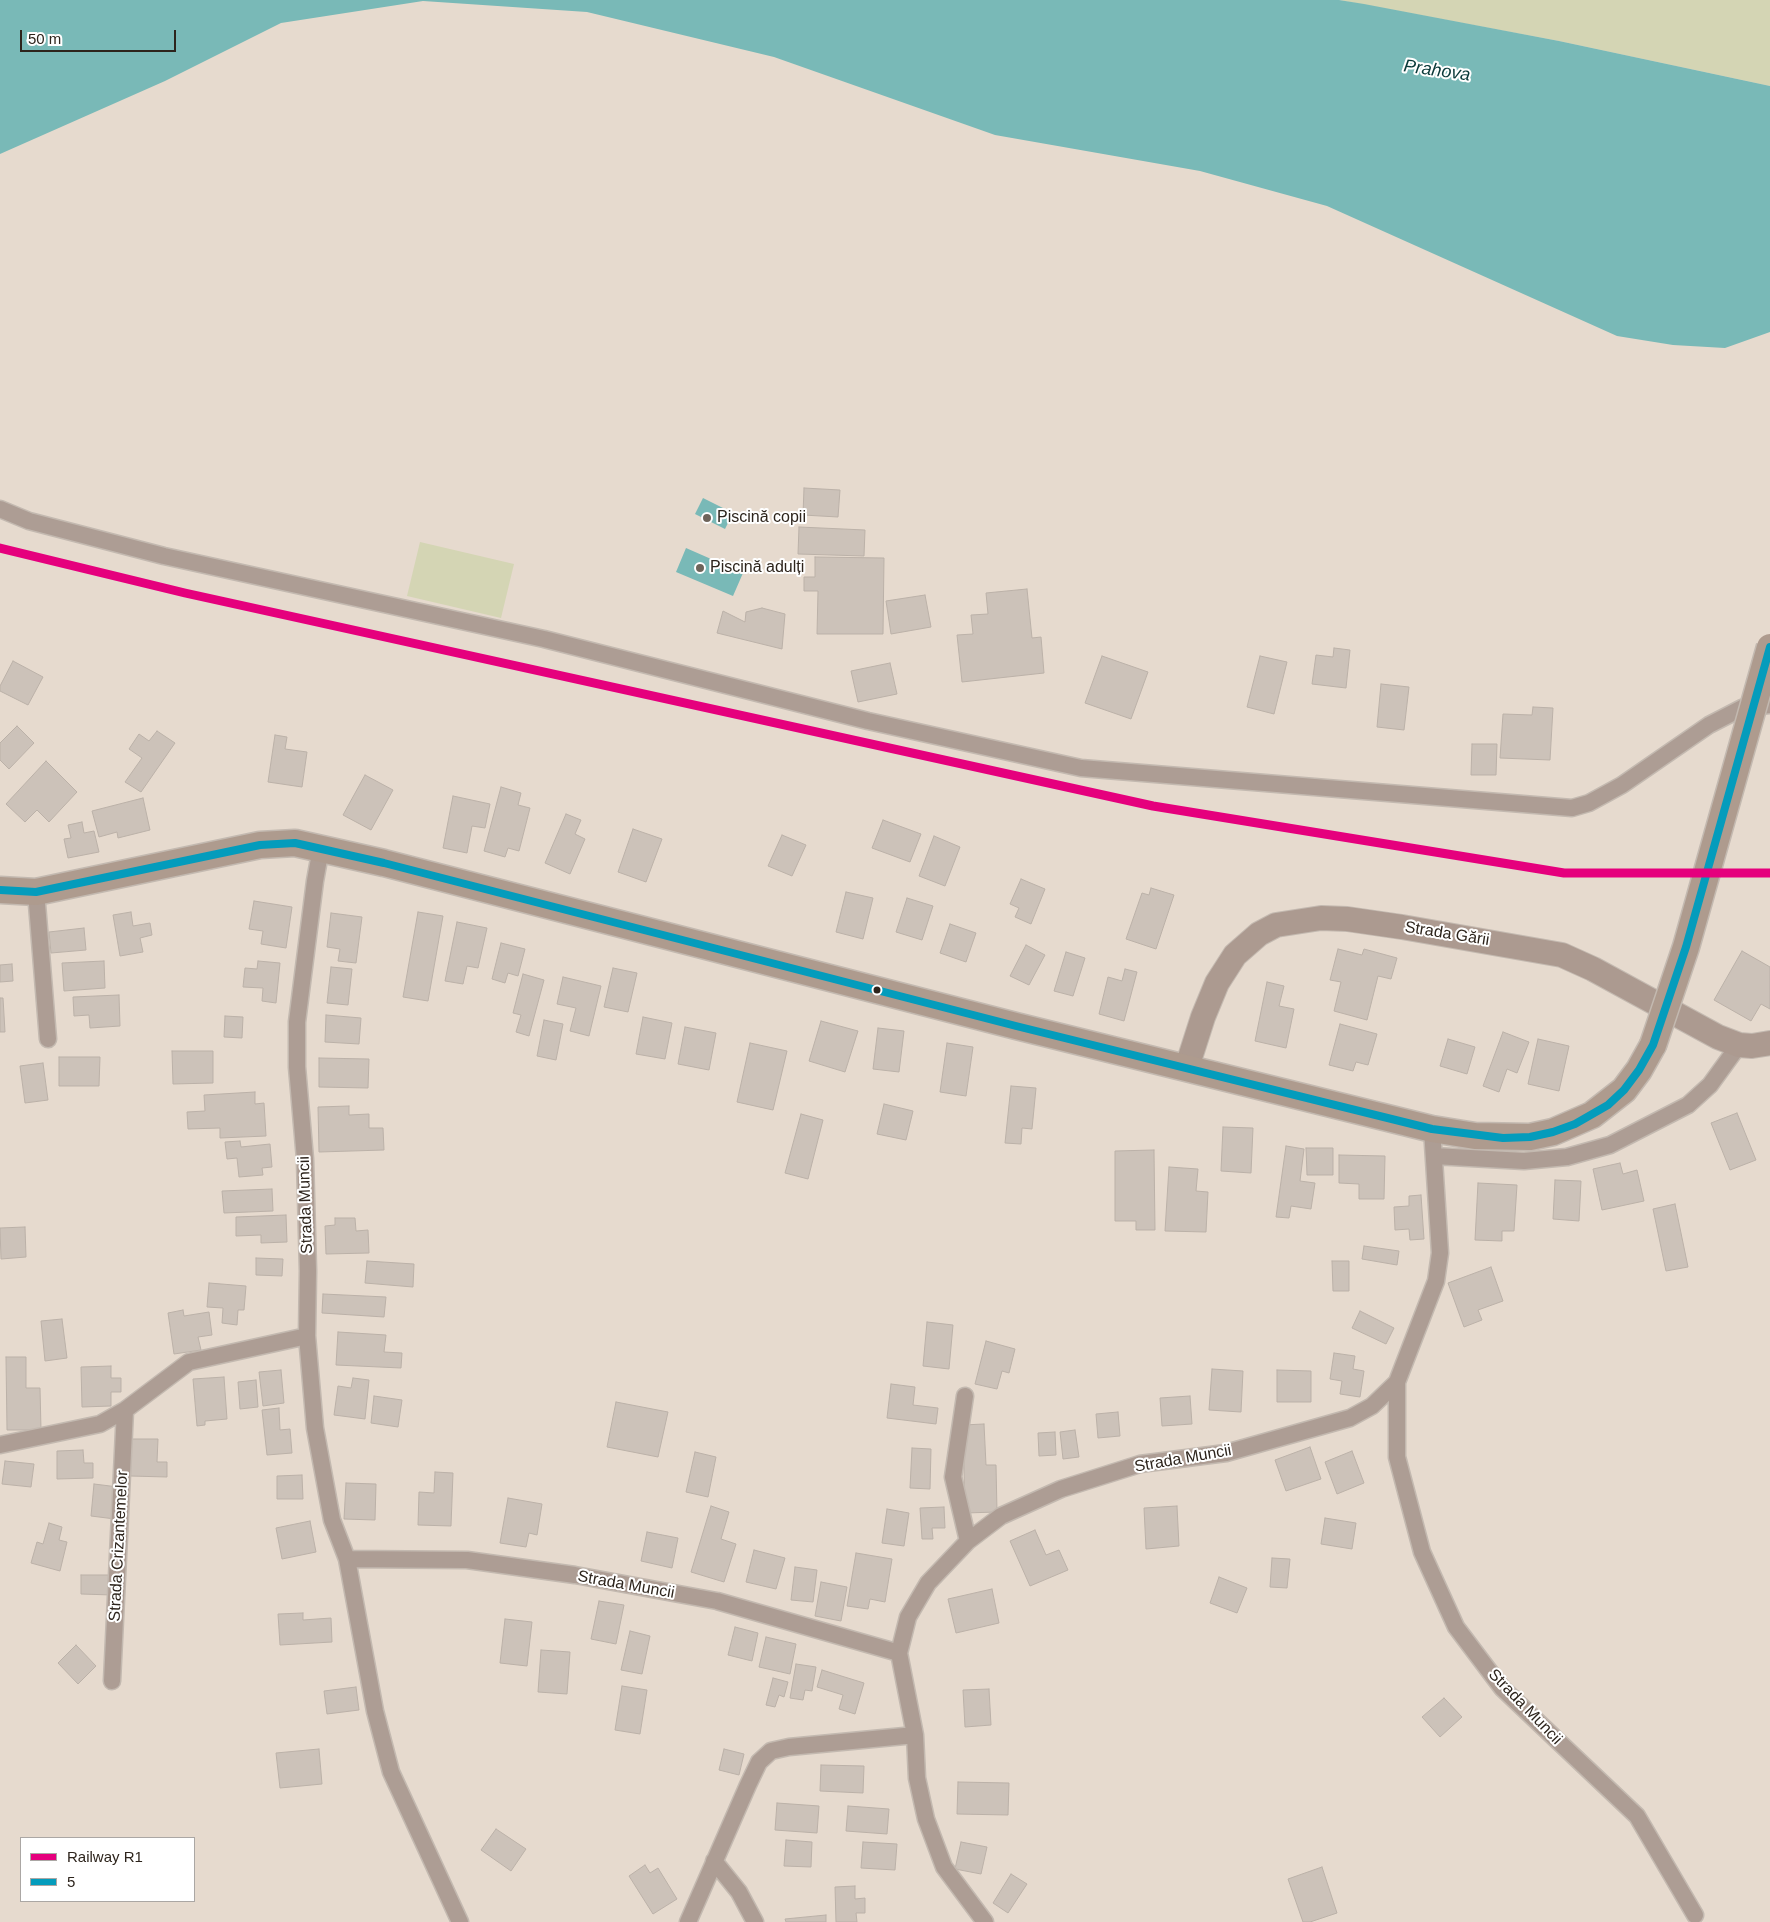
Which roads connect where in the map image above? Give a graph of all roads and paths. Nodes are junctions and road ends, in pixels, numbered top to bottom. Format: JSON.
{"nodes":[{"id":1,"x":0,"y":509,"type":"edge"},
{"id":2,"x":1770,"y":648,"type":"edge"},
{"id":3,"x":1770,"y":705,"type":"edge"},
{"id":4,"x":321,"y":848,"type":"junction"},
{"id":5,"x":0,"y":890,"type":"edge"},
{"id":6,"x":36,"y":892,"type":"junction"},
{"id":7,"x":48,"y":1039,"type":"dead end"},
{"id":8,"x":1770,"y":1043,"type":"edge"},
{"id":9,"x":1740,"y":1045,"type":"junction"},
{"id":10,"x":1187,"y":1067,"type":"junction"},
{"id":11,"x":1432,"y":1130,"type":"junction"},
{"id":12,"x":1434,"y":1156,"type":"junction"},
{"id":13,"x":307,"y":1336,"type":"junction"},
{"id":14,"x":1397,"y":1382,"type":"junction"},
{"id":15,"x":965,"y":1396,"type":"dead end"},
{"id":16,"x":125,"y":1410,"type":"junction"},
{"id":17,"x":0,"y":1445,"type":"edge"},
{"id":18,"x":968,"y":1541,"type":"junction"},
{"id":19,"x":347,"y":1559,"type":"junction"},
{"id":20,"x":899,"y":1653,"type":"junction"},
{"id":21,"x":112,"y":1681,"type":"dead end"},
{"id":22,"x":915,"y":1735,"type":"junction"},
{"id":23,"x":714,"y":1861,"type":"junction"},
{"id":24,"x":1695,"y":1915,"type":"dead end"},
{"id":25,"x":460,"y":1922,"type":"edge"},
{"id":26,"x":688,"y":1922,"type":"edge"},
{"id":27,"x":755,"y":1922,"type":"edge"},
{"id":28,"x":985,"y":1922,"type":"edge"}],
"edges":[{"from":1,"to":3,"type":"street"},
{"from":2,"to":11,"type":"main road","bridge":true},
{"from":4,"to":6,"type":"main road"},
{"from":4,"to":10,"type":"main road"},
{"from":4,"to":13,"type":"street","name":"Strada Muncii"},
{"from":5,"to":6,"type":"main road"},
{"from":6,"to":7,"type":"street"},
{"from":8,"to":9,"type":"street","name":"Strada Gării"},
{"from":9,"to":10,"type":"street","name":"Strada Gării"},
{"from":9,"to":12,"type":"street"},
{"from":10,"to":11,"type":"main road"},
{"from":11,"to":12,"type":"street","name":"Strada Muncii"},
{"from":12,"to":14,"type":"street","name":"Strada Muncii"},
{"from":13,"to":16,"type":"street"},
{"from":13,"to":19,"type":"street","name":"Strada Muncii"},
{"from":14,"to":18,"type":"street","name":"Strada Muncii"},
{"from":14,"to":24,"type":"street","name":"Strada Muncii"},
{"from":15,"to":18,"type":"street"},
{"from":16,"to":17,"type":"street"},
{"from":16,"to":21,"type":"street","name":"Strada Crizantemelor"},
{"from":18,"to":20,"type":"street","name":"Strada Muncii"},
{"from":19,"to":20,"type":"street","name":"Strada Muncii"},
{"from":19,"to":25,"type":"street","name":"Strada Muncii"},
{"from":20,"to":22,"type":"street","name":"Strada Muncii"},
{"from":22,"to":23,"type":"street"},
{"from":22,"to":28,"type":"street","name":"Strada Muncii"},
{"from":23,"to":26,"type":"street"},
{"from":23,"to":27,"type":"street"}]}
